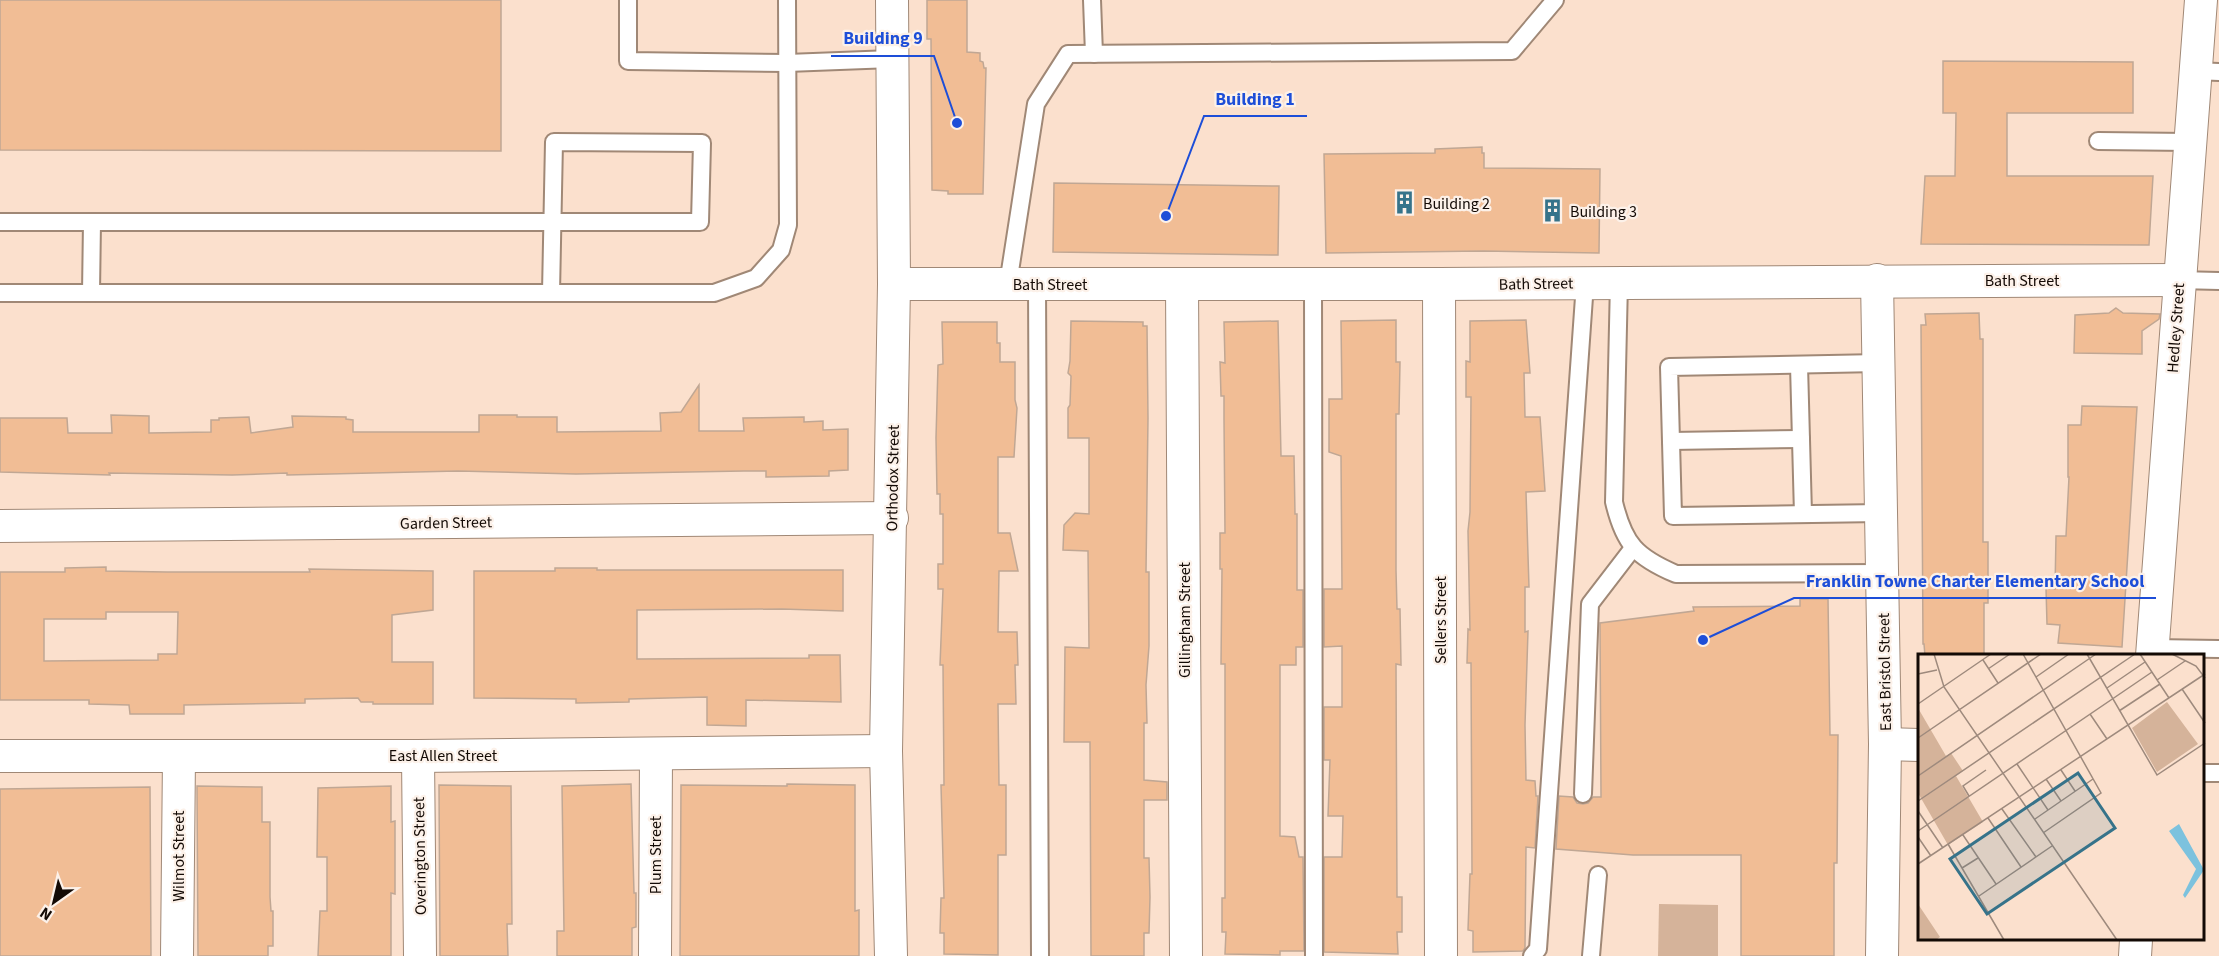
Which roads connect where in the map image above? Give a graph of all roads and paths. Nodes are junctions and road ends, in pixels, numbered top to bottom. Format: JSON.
{"nodes":[{"id":1,"x":628,"y":0,"type":"edge"},
{"id":2,"x":787,"y":0,"type":"edge"},
{"id":3,"x":892,"y":0,"type":"edge"},
{"id":4,"x":1092,"y":0,"type":"edge"},
{"id":5,"x":1555,"y":0,"type":"edge"},
{"id":6,"x":2201,"y":0,"type":"edge"},
{"id":7,"x":1094,"y":54,"type":"junction"},
{"id":8,"x":892,"y":59,"type":"junction"},
{"id":9,"x":787,"y":63,"type":"junction"},
{"id":10,"x":2207,"y":72,"type":"edge"},
{"id":11,"x":2098,"y":141,"type":"dead end"},
{"id":12,"x":2189,"y":142,"type":"junction"},
{"id":13,"x":0,"y":222,"type":"edge"},
{"id":14,"x":92,"y":222,"type":"junction"},
{"id":15,"x":552,"y":222,"type":"junction"},
{"id":16,"x":1877,"y":280,"type":"junction"},
{"id":17,"x":2178,"y":280,"type":"junction"},
{"id":18,"x":2219,"y":281,"type":"edge"},
{"id":19,"x":1618,"y":282,"type":"junction"},
{"id":20,"x":1585,"y":283,"type":"junction"},
{"id":21,"x":894,"y":284,"type":"junction"},
{"id":22,"x":1023,"y":284,"type":"junction"},
{"id":23,"x":1313,"y":284,"type":"junction"},
{"id":24,"x":1439,"y":284,"type":"junction"},
{"id":25,"x":1182,"y":285,"type":"junction"},
{"id":26,"x":0,"y":293,"type":"edge"},
{"id":27,"x":91,"y":293,"type":"junction"},
{"id":28,"x":551,"y":293,"type":"junction"},
{"id":29,"x":1878,"y":363,"type":"junction"},
{"id":30,"x":1799,"y":365,"type":"junction"},
{"id":31,"x":1801,"y":439,"type":"junction"},
{"id":32,"x":1671,"y":441,"type":"junction"},
{"id":33,"x":1881,"y":513,"type":"junction"},
{"id":34,"x":1803,"y":514,"type":"junction"},
{"id":35,"x":892,"y":518,"type":"junction"},
{"id":36,"x":0,"y":526,"type":"edge"},
{"id":37,"x":1633,"y":548,"type":"junction"},
{"id":38,"x":1883,"y":573,"type":"junction"},
{"id":39,"x":2219,"y":649,"type":"edge"},
{"id":40,"x":2152,"y":652,"type":"edge"},
{"id":41,"x":1885,"y":744,"type":"junction"},
{"id":42,"x":1918,"y":745,"type":"edge"},
{"id":43,"x":886,"y":751,"type":"junction"},
{"id":44,"x":656,"y":754,"type":"junction"},
{"id":45,"x":0,"y":756,"type":"edge"},
{"id":46,"x":178,"y":756,"type":"junction"},
{"id":47,"x":418,"y":756,"type":"junction"},
{"id":48,"x":1583,"y":794,"type":"dead end"},
{"id":49,"x":1598,"y":875,"type":"dead end"},
{"id":50,"x":2136,"y":941,"type":"edge"},
{"id":51,"x":177,"y":956,"type":"edge"},
{"id":52,"x":420,"y":956,"type":"edge"},
{"id":53,"x":655,"y":956,"type":"edge"},
{"id":54,"x":891,"y":956,"type":"edge"},
{"id":55,"x":1040,"y":956,"type":"edge"},
{"id":56,"x":1186,"y":956,"type":"edge"},
{"id":57,"x":1314,"y":956,"type":"edge"},
{"id":58,"x":1441,"y":956,"type":"edge"},
{"id":59,"x":1532,"y":956,"type":"edge"},
{"id":60,"x":1591,"y":956,"type":"edge"},
{"id":61,"x":1882,"y":956,"type":"edge"},
{"id":62,"x":2135,"y":956,"type":"edge"}],
"edges":[{"from":1,"to":9,"type":"lane"},
{"from":2,"to":9,"type":"lane"},
{"from":3,"to":8,"type":"street","name":"Orthodox Street"},
{"from":4,"to":7,"type":"lane"},
{"from":5,"to":7,"type":"lane"},
{"from":6,"to":10,"type":"street","name":"Hedley Street"},
{"from":7,"to":22,"type":"lane"},
{"from":8,"to":9,"type":"lane"},
{"from":8,"to":21,"type":"street","name":"Orthodox Street"},
{"from":9,"to":28,"type":"lane"},
{"from":10,"to":12,"type":"street","name":"Hedley Street"},
{"from":11,"to":12,"type":"lane"},
{"from":12,"to":17,"type":"street","name":"Hedley Street"},
{"from":13,"to":14,"type":"lane"},
{"from":14,"to":15,"type":"lane"},
{"from":14,"to":27,"type":"lane"},
{"from":15,"to":15,"type":"lane"},
{"from":15,"to":28,"type":"lane"},
{"from":16,"to":17,"type":"street","name":"Bath Street"},
{"from":16,"to":19,"type":"street","name":"Bath Street"},
{"from":16,"to":29,"type":"street","name":"East Bristol Street"},
{"from":17,"to":18,"type":"lane"},
{"from":17,"to":40,"type":"street","name":"Hedley Street"},
{"from":19,"to":20,"type":"street","name":"Bath Street"},
{"from":19,"to":37,"type":"lane"},
{"from":20,"to":24,"type":"street","name":"Bath Street"},
{"from":20,"to":59,"type":"lane"},
{"from":21,"to":22,"type":"street","name":"Bath Street"},
{"from":21,"to":35,"type":"street","name":"Orthodox Street"},
{"from":22,"to":25,"type":"street","name":"Bath Street"},
{"from":22,"to":55,"type":"lane"},
{"from":23,"to":24,"type":"street","name":"Bath Street"},
{"from":23,"to":25,"type":"street","name":"Bath Street"},
{"from":23,"to":57,"type":"lane"},
{"from":24,"to":58,"type":"street","name":"Sellers Street"},
{"from":25,"to":56,"type":"street","name":"Gillingham Street"},
{"from":26,"to":27,"type":"lane"},
{"from":27,"to":28,"type":"lane"},
{"from":29,"to":30,"type":"lane"},
{"from":29,"to":33,"type":"street","name":"East Bristol Street"},
{"from":30,"to":31,"type":"lane"},
{"from":30,"to":32,"type":"lane"},
{"from":31,"to":32,"type":"lane"},
{"from":31,"to":34,"type":"lane"},
{"from":32,"to":34,"type":"lane"},
{"from":33,"to":34,"type":"lane"},
{"from":33,"to":38,"type":"street","name":"East Bristol Street"},
{"from":35,"to":36,"type":"street","name":"Garden Street"},
{"from":35,"to":43,"type":"street","name":"Orthodox Street"},
{"from":37,"to":38,"type":"lane"},
{"from":37,"to":48,"type":"lane"},
{"from":38,"to":41,"type":"street","name":"East Bristol Street"},
{"from":39,"to":40,"type":"lane"},
{"from":41,"to":42,"type":"street"},
{"from":41,"to":61,"type":"street","name":"East Bristol Street"},
{"from":43,"to":44,"type":"street","name":"East Allen Street"},
{"from":43,"to":54,"type":"street","name":"Orthodox Street"},
{"from":44,"to":47,"type":"street","name":"East Allen Street"},
{"from":44,"to":53,"type":"street","name":"Plum Street"},
{"from":45,"to":46,"type":"street","name":"East Allen Street"},
{"from":46,"to":47,"type":"street","name":"East Allen Street"},
{"from":46,"to":51,"type":"street","name":"Wilmot Street"},
{"from":47,"to":52,"type":"street","name":"Overington Street"},
{"from":49,"to":60,"type":"lane"},
{"from":50,"to":62,"type":"street"}]}
